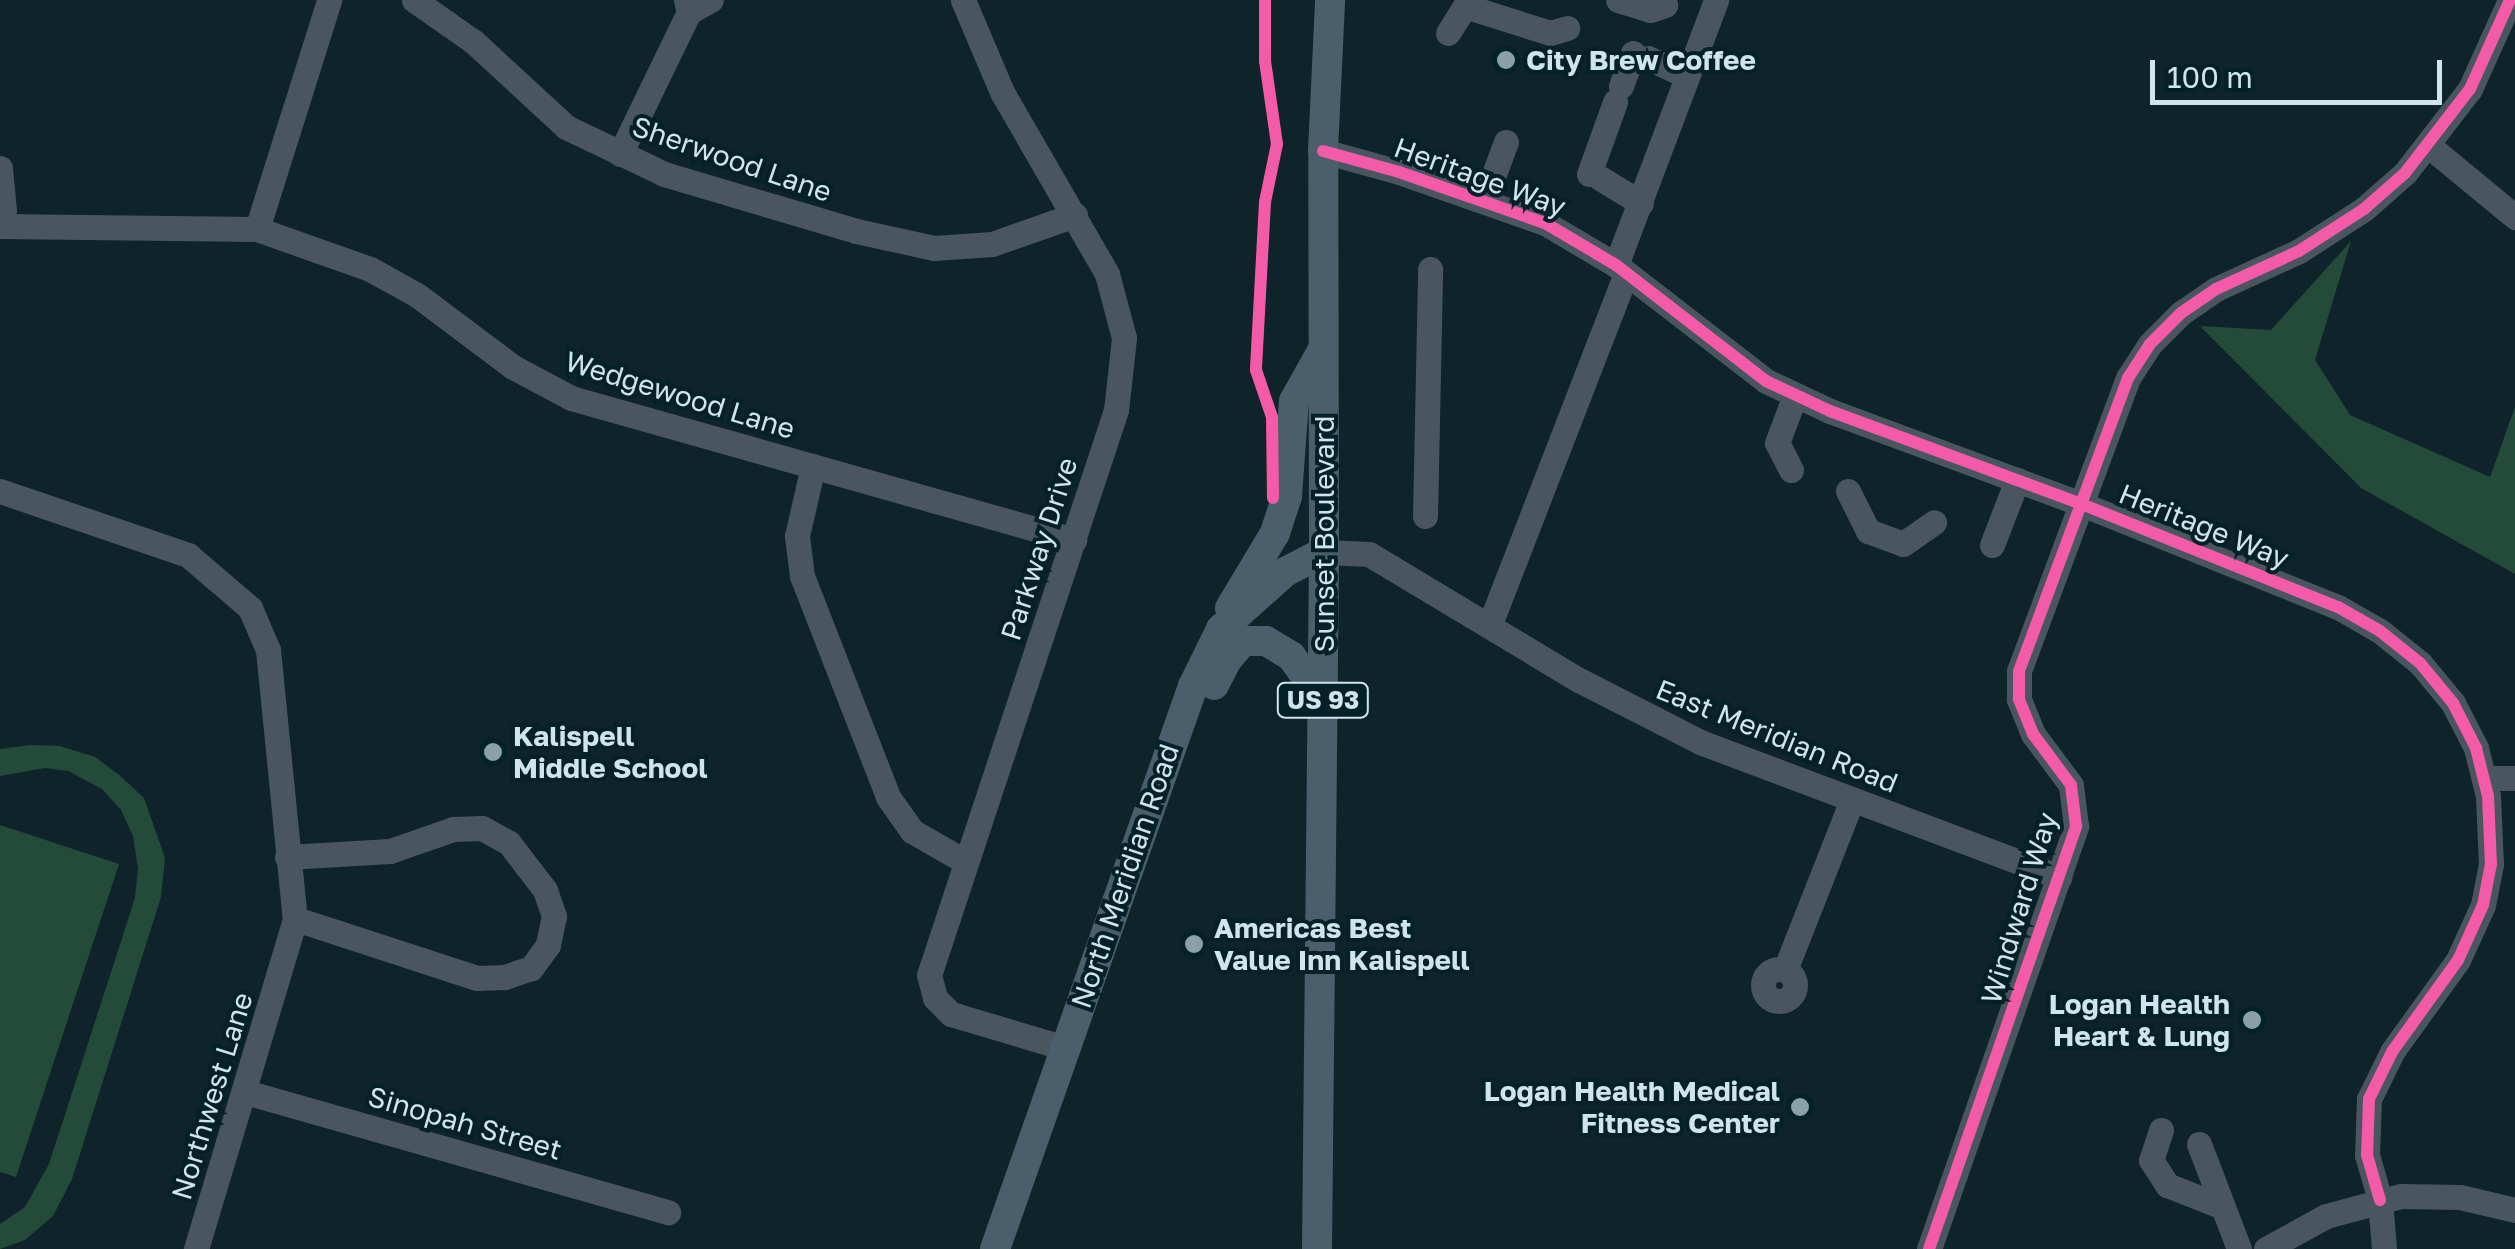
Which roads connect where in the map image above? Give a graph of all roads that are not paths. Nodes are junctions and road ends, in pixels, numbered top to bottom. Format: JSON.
{"nodes":[{"id":1,"x":329,"y":0,"type":"edge"},
{"id":2,"x":414,"y":0,"type":"edge"},
{"id":3,"x":963,"y":0,"type":"edge"},
{"id":4,"x":1330,"y":0,"type":"edge"},
{"id":5,"x":1618,"y":0,"type":"edge"},
{"id":6,"x":1716,"y":0,"type":"edge"},
{"id":7,"x":2510,"y":0,"type":"edge"},
{"id":8,"x":695,"y":4,"type":"edge"},
{"id":9,"x":1664,"y":5,"type":"dead end"},
{"id":10,"x":1567,"y":28,"type":"dead end"},
{"id":11,"x":1448,"y":33,"type":"dead end"},
{"id":12,"x":1687,"y":76,"type":"junction"},
{"id":13,"x":1506,"y":142,"type":"dead end"},
{"id":14,"x":2429,"y":146,"type":"junction"},
{"id":15,"x":1323,"y":151,"type":"junction"},
{"id":16,"x":620,"y":154,"type":"junction"},
{"id":17,"x":0,"y":168,"type":"edge"},
{"id":18,"x":1484,"y":202,"type":"junction"},
{"id":19,"x":1641,"y":203,"type":"junction"},
{"id":20,"x":1075,"y":215,"type":"junction"},
{"id":21,"x":2515,"y":217,"type":"edge"},
{"id":22,"x":0,"y":225,"type":"edge"},
{"id":23,"x":257,"y":228,"type":"junction"},
{"id":24,"x":1430,"y":269,"type":"dead end"},
{"id":25,"x":1621,"y":269,"type":"junction"},
{"id":26,"x":1324,"y":348,"type":"junction"},
{"id":27,"x":1795,"y":395,"type":"junction"},
{"id":28,"x":813,"y":466,"type":"junction"},
{"id":29,"x":1791,"y":470,"type":"dead end"},
{"id":30,"x":2017,"y":480,"type":"junction"},
{"id":31,"x":0,"y":491,"type":"edge"},
{"id":32,"x":1848,"y":491,"type":"dead end"},
{"id":33,"x":2079,"y":503,"type":"junction"},
{"id":34,"x":1425,"y":516,"type":"dead end"},
{"id":35,"x":1934,"y":522,"type":"dead end"},
{"id":36,"x":1074,"y":540,"type":"junction"},
{"id":37,"x":1992,"y":546,"type":"dead end"},
{"id":38,"x":1324,"y":552,"type":"junction"},
{"id":39,"x":1490,"y":624,"type":"junction"},
{"id":40,"x":1221,"y":629,"type":"junction"},
{"id":41,"x":1323,"y":700,"type":"junction"},
{"id":42,"x":1160,"y":771,"type":"junction"},
{"id":43,"x":2484,"y":778,"type":"junction"},
{"id":44,"x":2515,"y":778,"type":"edge"},
{"id":45,"x":1852,"y":800,"type":"junction"},
{"id":46,"x":287,"y":856,"type":"junction"},
{"id":47,"x":966,"y":862,"type":"junction"},
{"id":48,"x":2060,"y":877,"type":"junction"},
{"id":49,"x":295,"y":919,"type":"junction"},
{"id":50,"x":1785,"y":970,"type":"dead end"},
{"id":51,"x":1064,"y":1048,"type":"junction"},
{"id":52,"x":246,"y":1092,"type":"junction"},
{"id":53,"x":2161,"y":1130,"type":"dead end"},
{"id":54,"x":2199,"y":1144,"type":"dead end"},
{"id":55,"x":2380,"y":1200,"type":"junction"},
{"id":56,"x":2220,"y":1206,"type":"junction"},
{"id":57,"x":2515,"y":1210,"type":"edge"},
{"id":58,"x":668,"y":1212,"type":"dead end"},
{"id":59,"x":196,"y":1249,"type":"edge"},
{"id":60,"x":995,"y":1249,"type":"edge"},
{"id":61,"x":1316,"y":1249,"type":"edge"},
{"id":62,"x":1930,"y":1249,"type":"edge"},
{"id":63,"x":2239,"y":1249,"type":"edge"},
{"id":64,"x":2266,"y":1249,"type":"edge"},
{"id":65,"x":2384,"y":1249,"type":"edge"}],
"edges":[{"from":1,"to":23,"type":"street"},
{"from":2,"to":16,"type":"street","name":"Sherwood Lane"},
{"from":3,"to":20,"type":"street","name":"Parkway Drive"},
{"from":4,"to":15,"type":"main road","name":"Sunset Boulevard","number":"US 93"},
{"from":5,"to":9,"type":"street"},
{"from":6,"to":12,"type":"street"},
{"from":7,"to":14,"type":"street","name":"Windward Way"},
{"from":8,"to":16,"type":"street"},
{"from":10,"to":11,"type":"street"},
{"from":12,"to":19,"type":"street"},
{"from":12,"to":19,"type":"street"},
{"from":13,"to":18,"type":"street"},
{"from":14,"to":21,"type":"street"},
{"from":14,"to":33,"type":"street","name":"Windward Way"},
{"from":15,"to":18,"type":"street","name":"Heritage Way"},
{"from":15,"to":26,"type":"main road","name":"Sunset Boulevard","number":"US 93"},
{"from":16,"to":20,"type":"street","name":"Sherwood Lane"},
{"from":17,"to":22,"type":"street"},
{"from":18,"to":25,"type":"street","name":"Heritage Way"},
{"from":19,"to":25,"type":"street"},
{"from":20,"to":36,"type":"street","name":"Parkway Drive"},
{"from":22,"to":23,"type":"street","name":"Wedgewood Lane"},
{"from":23,"to":28,"type":"street","name":"Wedgewood Lane"},
{"from":24,"to":34,"type":"street"},
{"from":25,"to":27,"type":"street","name":"Heritage Way"},
{"from":25,"to":39,"type":"street"},
{"from":26,"to":38,"type":"main road","name":"Sunset Boulevard","number":"US 93"},
{"from":26,"to":40,"type":"main road"},
{"from":27,"to":29,"type":"street"},
{"from":27,"to":30,"type":"street","name":"Heritage Way"},
{"from":28,"to":36,"type":"street","name":"Wedgewood Lane"},
{"from":28,"to":47,"type":"street"},
{"from":30,"to":33,"type":"street","name":"Heritage Way"},
{"from":30,"to":37,"type":"street"},
{"from":31,"to":46,"type":"street"},
{"from":32,"to":35,"type":"street"},
{"from":33,"to":43,"type":"street","name":"Heritage Way"},
{"from":33,"to":48,"type":"street","name":"Windward Way"},
{"from":36,"to":47,"type":"street","name":"Parkway Drive"},
{"from":38,"to":39,"type":"street","name":"East Meridian Road"},
{"from":38,"to":40,"type":"main road","name":"North Meridian Road"},
{"from":38,"to":41,"type":"main road","name":"Sunset Boulevard","number":"US 93"},
{"from":39,"to":45,"type":"street","name":"East Meridian Road"},
{"from":40,"to":42,"type":"main road","name":"North Meridian Road"},
{"from":41,"to":42,"type":"main road"},
{"from":41,"to":61,"type":"main road","name":"Sunset Boulevard","number":"US 93"},
{"from":42,"to":51,"type":"main road","name":"North Meridian Road"},
{"from":43,"to":44,"type":"street"},
{"from":43,"to":55,"type":"street","name":"Heritage Way"},
{"from":45,"to":48,"type":"street","name":"East Meridian Road"},
{"from":45,"to":50,"type":"street"},
{"from":46,"to":49,"type":"street"},
{"from":46,"to":49,"type":"street"},
{"from":47,"to":51,"type":"street","name":"Parkway Drive"},
{"from":48,"to":62,"type":"street","name":"Windward Way"},
{"from":49,"to":52,"type":"street","name":"Northwest Lane"},
{"from":51,"to":60,"type":"main road","name":"North Meridian Road"},
{"from":52,"to":58,"type":"street","name":"Sinopah Street"},
{"from":52,"to":59,"type":"street","name":"Northwest Lane"},
{"from":53,"to":56,"type":"street"},
{"from":54,"to":56,"type":"street"},
{"from":55,"to":57,"type":"street"},
{"from":55,"to":64,"type":"street"},
{"from":55,"to":65,"type":"street","name":"Heritage Way"},
{"from":56,"to":63,"type":"street"}]}
